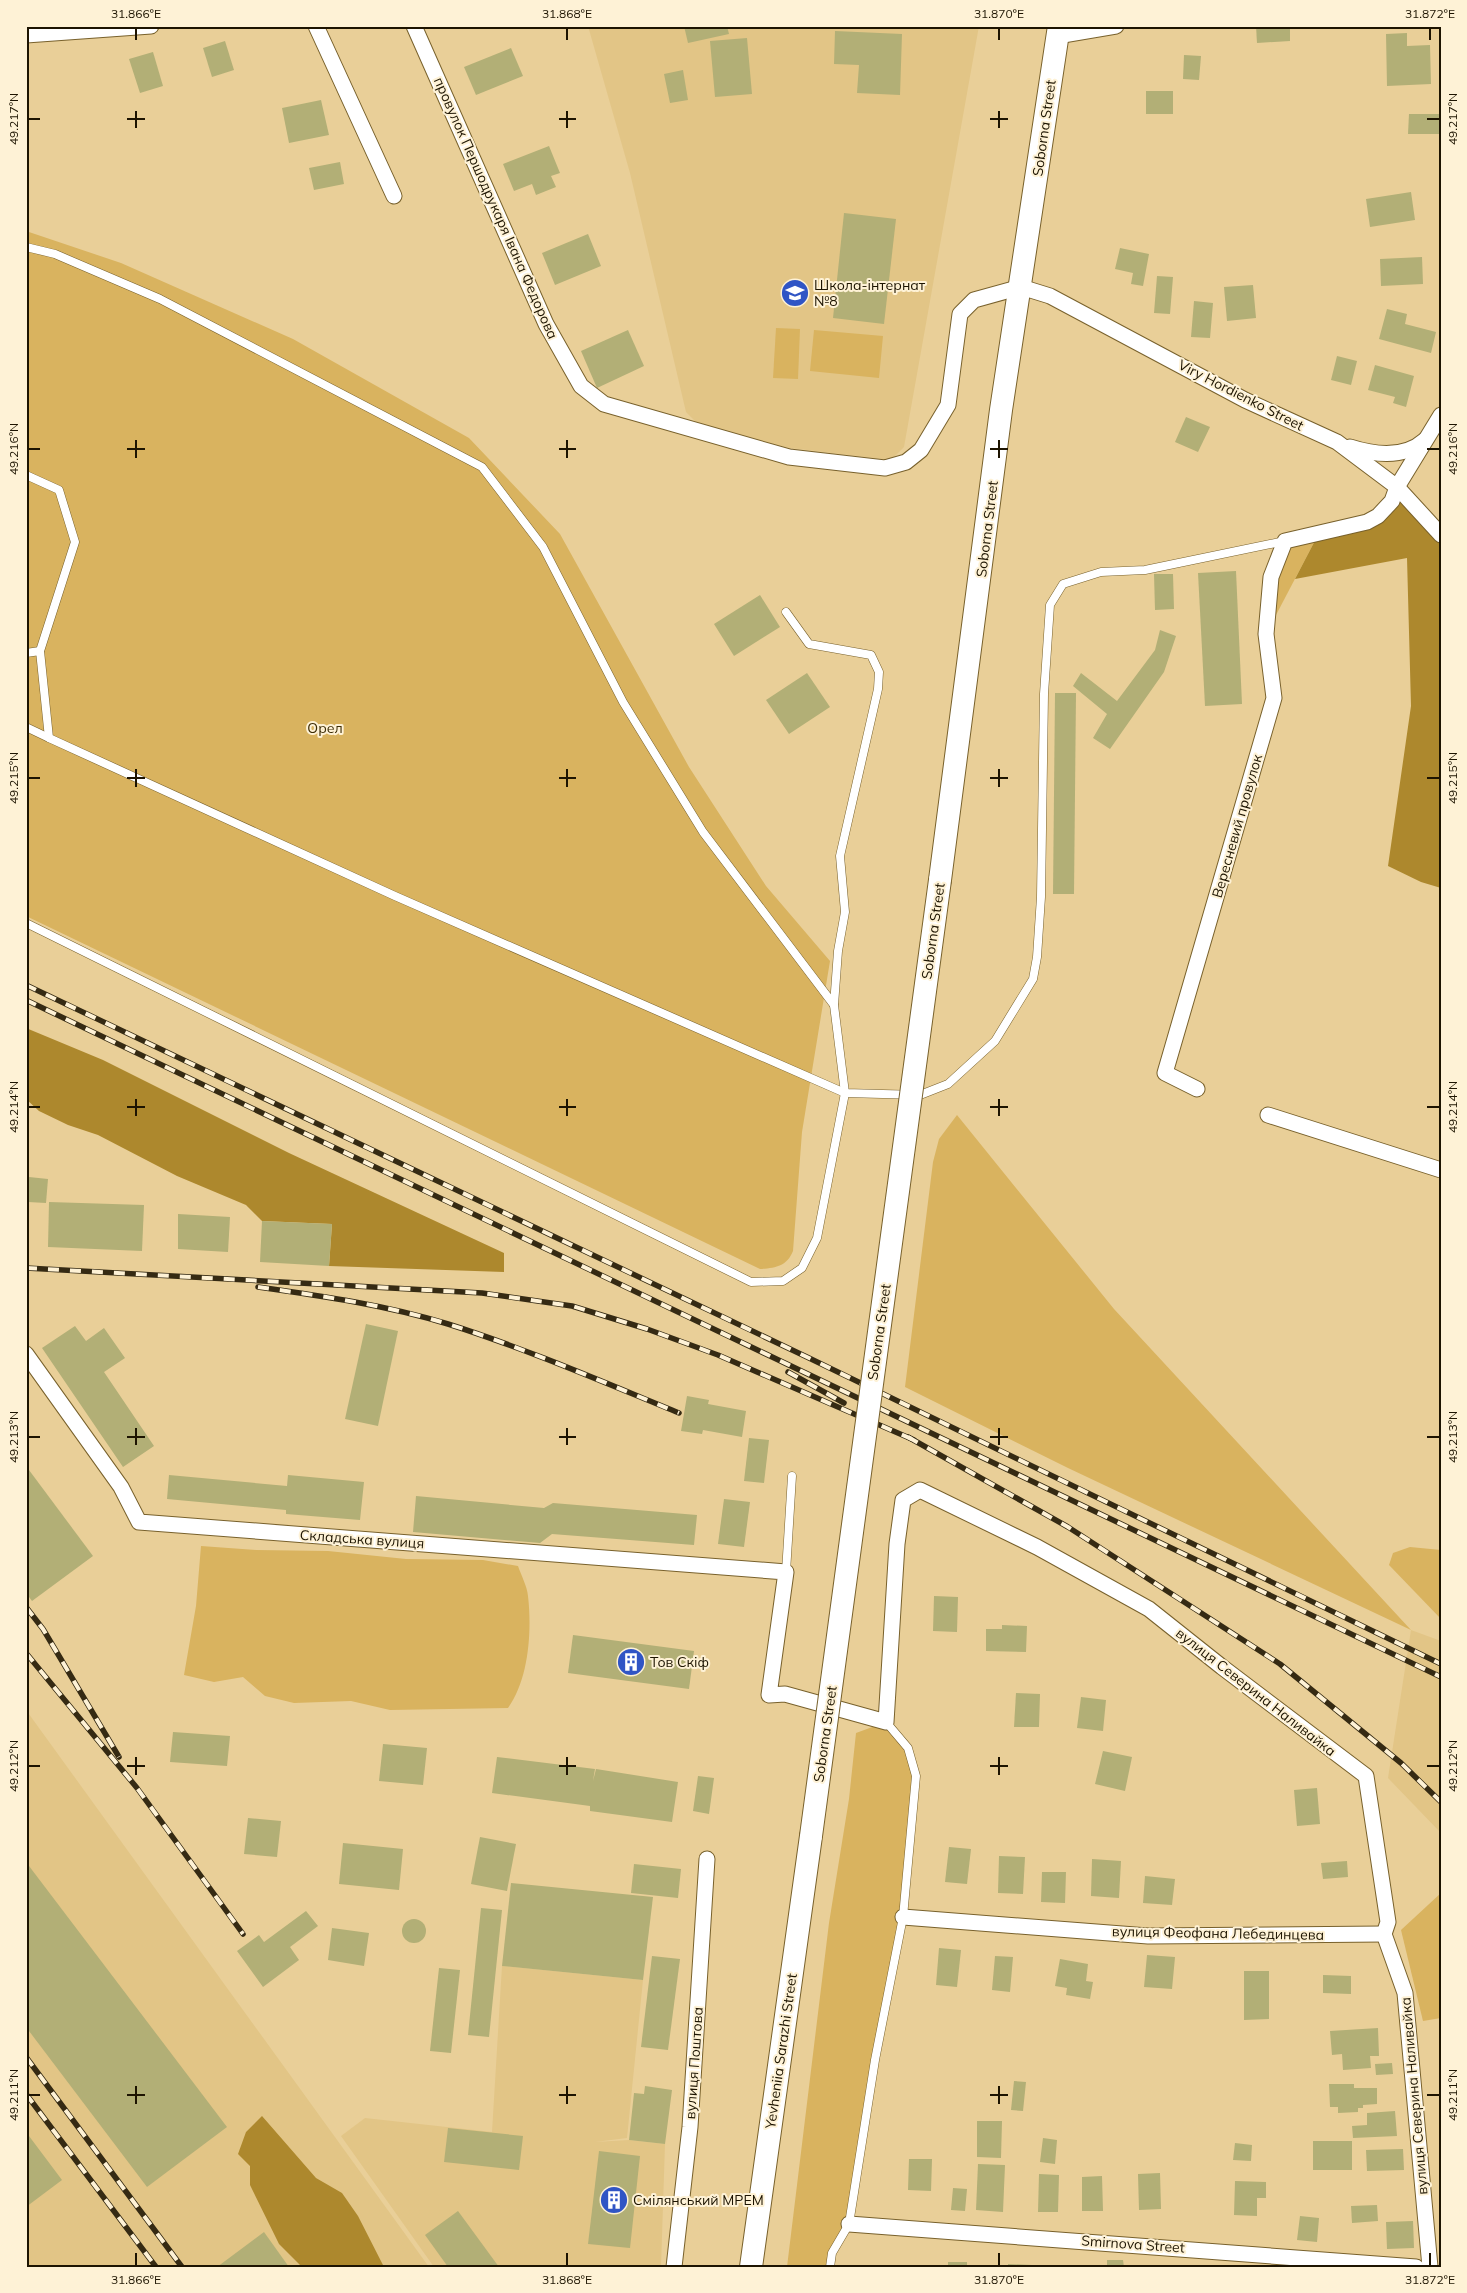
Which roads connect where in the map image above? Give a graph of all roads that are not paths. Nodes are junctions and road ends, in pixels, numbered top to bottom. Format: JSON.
{"nodes":[{"id":1,"x":152,"y":26,"type":"edge"},
{"id":2,"x":316,"y":26,"type":"edge"},
{"id":3,"x":414,"y":26,"type":"edge"},
{"id":4,"x":1116,"y":26,"type":"edge"},
{"id":5,"x":1058,"y":31,"type":"edge"},
{"id":6,"x":26,"y":34,"type":"edge"},
{"id":7,"x":394,"y":196,"type":"dead end"},
{"id":8,"x":26,"y":247,"type":"edge"},
{"id":9,"x":1021,"y":287,"type":"junction"},
{"id":10,"x":1441,"y":415,"type":"edge"},
{"id":11,"x":1429,"y":437,"type":"junction"},
{"id":12,"x":1337,"y":442,"type":"junction"},
{"id":13,"x":26,"y":475,"type":"edge"},
{"id":14,"x":1397,"y":487,"type":"junction"},
{"id":15,"x":1441,"y":535,"type":"edge"},
{"id":16,"x":1285,"y":541,"type":"junction"},
{"id":17,"x":786,"y":612,"type":"dead end"},
{"id":18,"x":40,"y":651,"type":"junction"},
{"id":19,"x":26,"y":653,"type":"edge"},
{"id":20,"x":26,"y":727,"type":"edge"},
{"id":21,"x":49,"y":738,"type":"junction"},
{"id":22,"x":26,"y":923,"type":"edge"},
{"id":23,"x":834,"y":1004,"type":"junction"},
{"id":24,"x":1197,"y":1089,"type":"dead end"},
{"id":25,"x":845,"y":1093,"type":"junction"},
{"id":26,"x":1268,"y":1115,"type":"dead end"},
{"id":27,"x":1441,"y":1170,"type":"edge"},
{"id":28,"x":26,"y":1354,"type":"edge"},
{"id":29,"x":792,"y":1476,"type":"dead end"},
{"id":30,"x":786,"y":1572,"type":"junction"},
{"id":31,"x":886,"y":1722,"type":"junction"},
{"id":32,"x":811,"y":1836,"type":"joint"},
{"id":33,"x":707,"y":1859,"type":"dead end"},
{"id":34,"x":902,"y":1917,"type":"junction"},
{"id":35,"x":1384,"y":1934,"type":"junction"},
{"id":36,"x":850,"y":2224,"type":"junction"},
{"id":37,"x":674,"y":2267,"type":"edge"},
{"id":38,"x":751,"y":2267,"type":"edge"},
{"id":39,"x":830,"y":2267,"type":"edge"},
{"id":40,"x":1416,"y":2267,"type":"edge"},
{"id":41,"x":1430,"y":2267,"type":"edge"}],
"edges":[{"from":1,"to":6,"type":"street"},
{"from":2,"to":7,"type":"street"},
{"from":3,"to":9,"type":"street","name":"провулок Першодрукаря Івана Федорова"},
{"from":4,"to":5,"type":"street"},
{"from":5,"to":9,"type":"main road","name":"Soborna Street"},
{"from":8,"to":23,"type":"lane"},
{"from":9,"to":12,"type":"street","name":"Viry Hordienko Street"},
{"from":9,"to":32,"type":"main road","name":"Soborna Street","bridge":true},
{"from":10,"to":11,"type":"street"},
{"from":11,"to":12,"type":"street"},
{"from":11,"to":14,"type":"street"},
{"from":12,"to":14,"type":"street","name":"Viry Hordienko Street"},
{"from":13,"to":18,"type":"lane"},
{"from":14,"to":15,"type":"street","name":"Viry Hordienko Street"},
{"from":14,"to":16,"type":"street"},
{"from":16,"to":24,"type":"street","name":"Вересневий провулок"},
{"from":16,"to":25,"type":"lane"},
{"from":17,"to":23,"type":"lane"},
{"from":18,"to":19,"type":"lane"},
{"from":18,"to":21,"type":"lane"},
{"from":20,"to":21,"type":"lane"},
{"from":21,"to":25,"type":"lane"},
{"from":22,"to":25,"type":"lane"},
{"from":23,"to":25,"type":"lane"},
{"from":26,"to":27,"type":"street"},
{"from":28,"to":30,"type":"street","name":"Складська вулиця"},
{"from":29,"to":30,"type":"lane"},
{"from":30,"to":31,"type":"street"},
{"from":31,"to":34,"type":"lane"},
{"from":31,"to":35,"type":"street","name":"вулиця Северина Наливайка"},
{"from":32,"to":38,"type":"main road","name":"Yevheniia Sarazhi Street"},
{"from":33,"to":37,"type":"street","name":"вулиця Поштова"},
{"from":34,"to":35,"type":"street","name":"вулиця Феофана Лебединцева"},
{"from":34,"to":36,"type":"lane"},
{"from":35,"to":41,"type":"street","name":"вулиця Северина Наливайка"},
{"from":36,"to":39,"type":"lane"},
{"from":36,"to":40,"type":"street","name":"Smirnova Street"}]}
